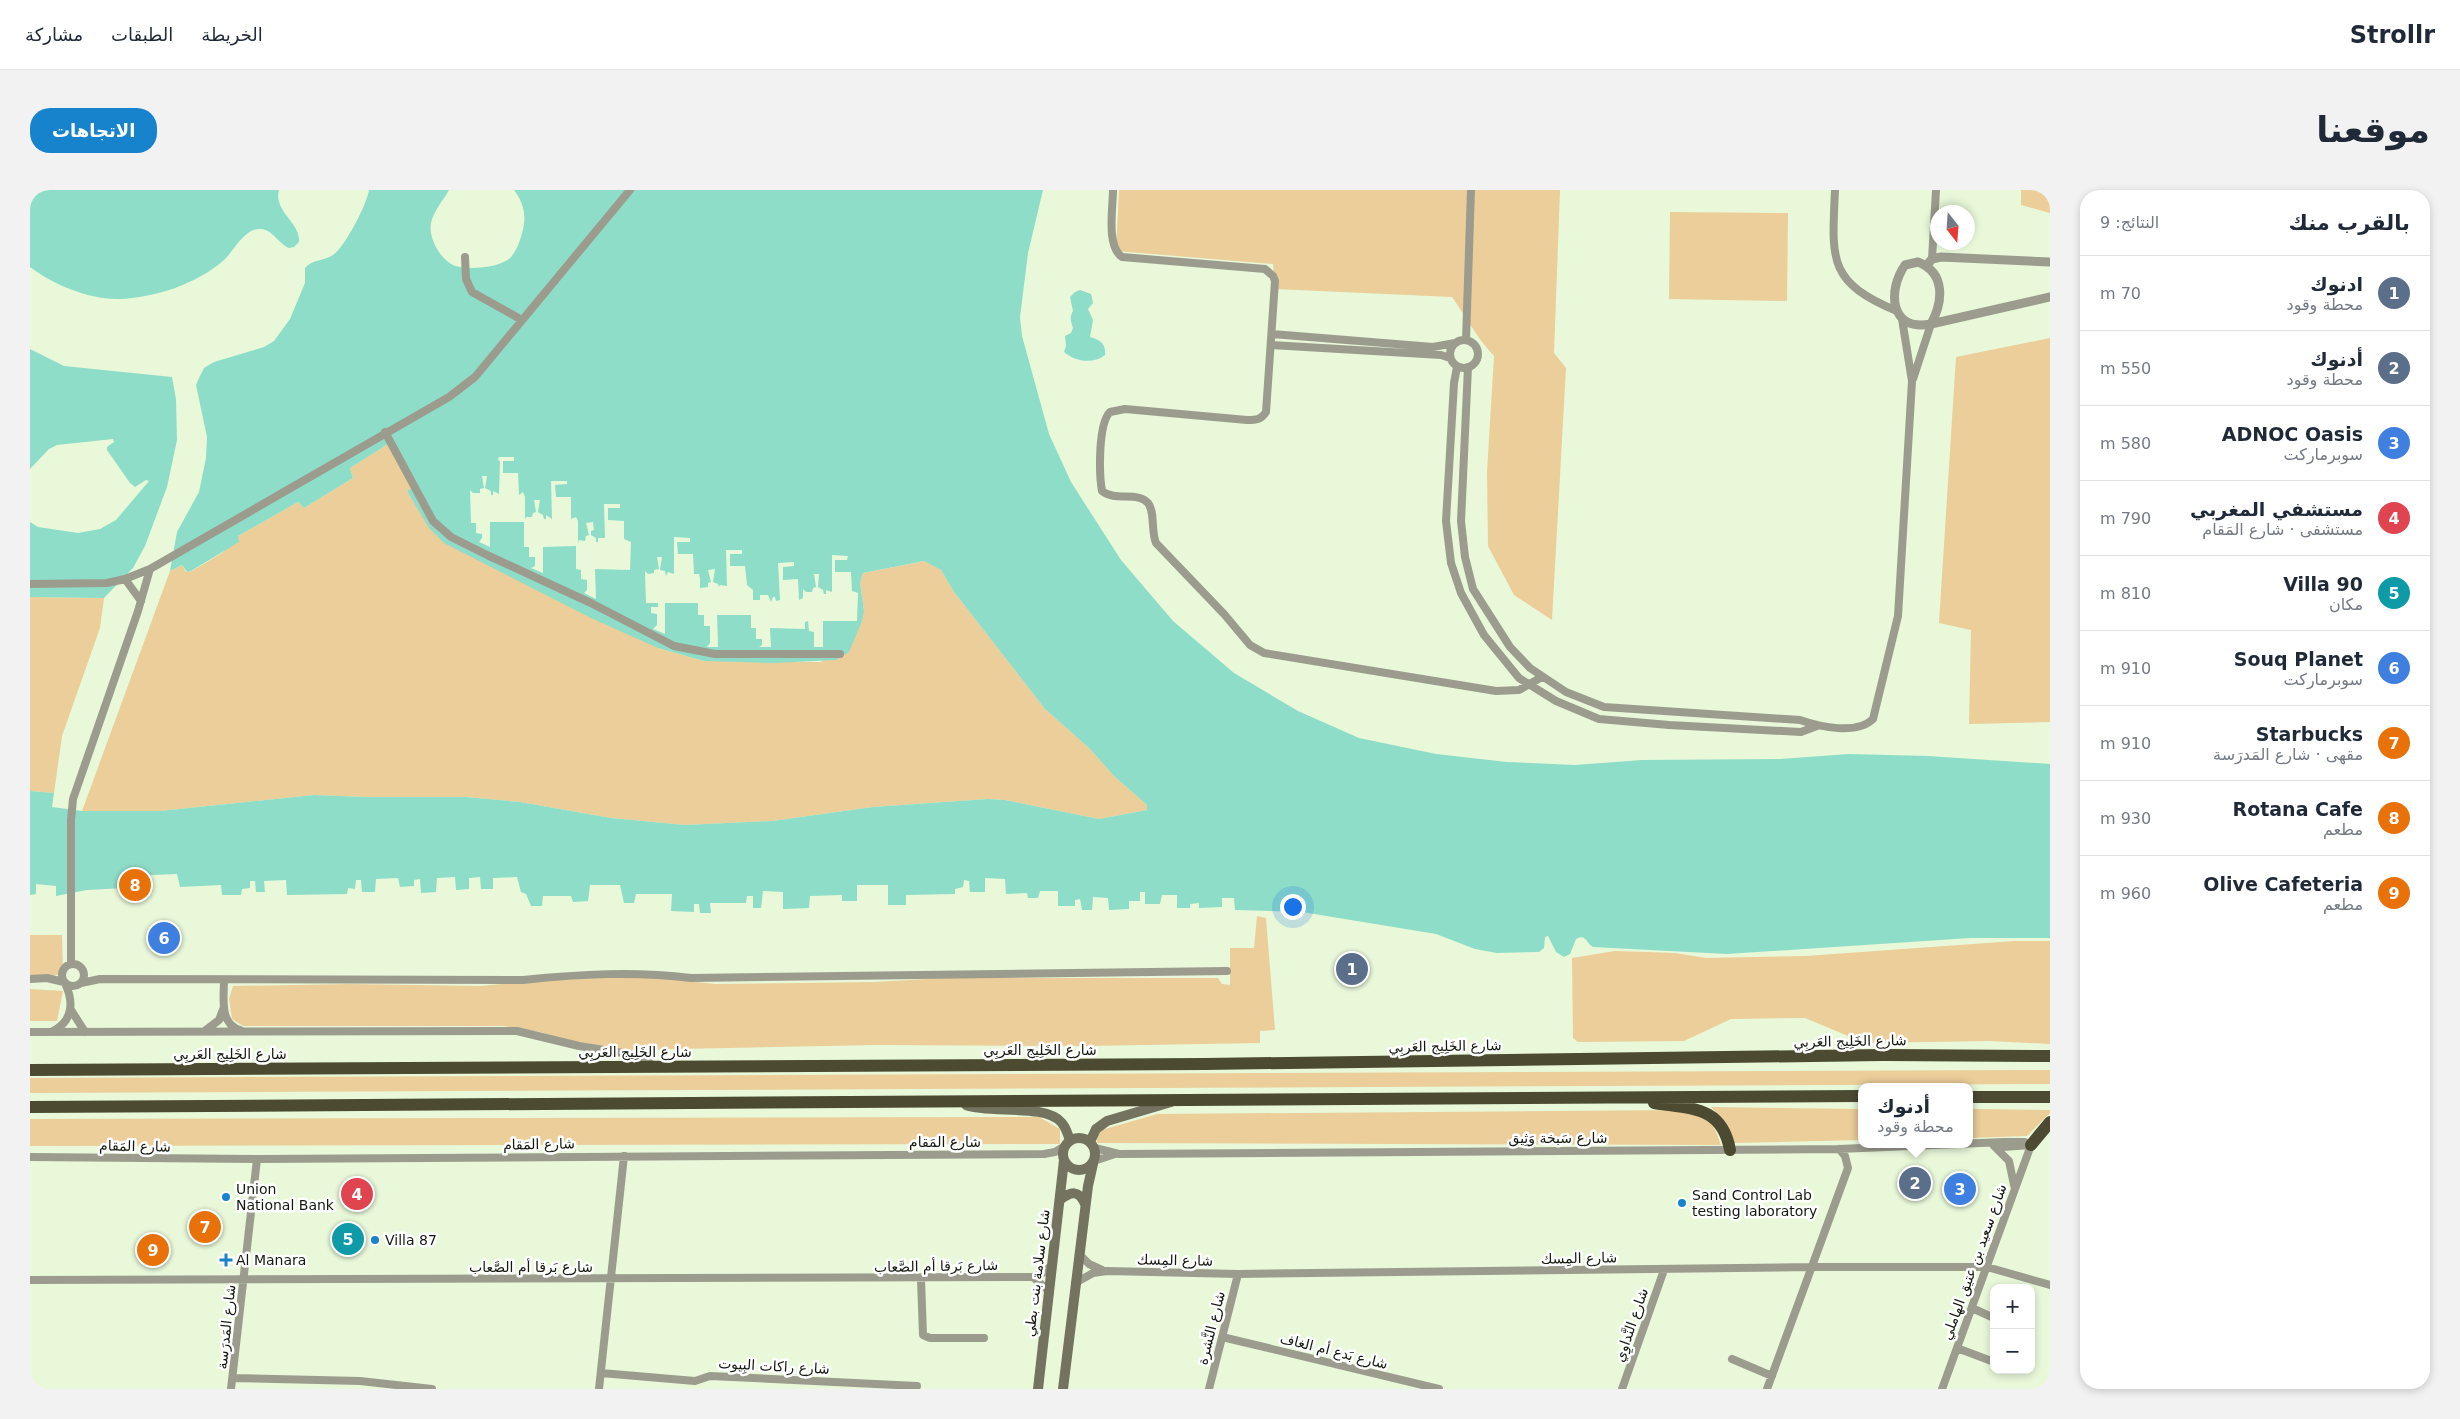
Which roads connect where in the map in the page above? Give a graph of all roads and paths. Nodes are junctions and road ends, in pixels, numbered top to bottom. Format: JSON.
{"nodes":[{"id":1,"x":630,"y":190,"type":"edge"},
{"id":2,"x":1113,"y":190,"type":"edge"},
{"id":3,"x":1471,"y":190,"type":"edge"},
{"id":4,"x":1835,"y":190,"type":"edge"},
{"id":5,"x":1936,"y":190,"type":"edge"},
{"id":6,"x":465,"y":259,"type":"dead end"},
{"id":7,"x":1930,"y":262,"type":"junction"},
{"id":8,"x":2050,"y":262,"type":"edge"},
{"id":9,"x":2050,"y":297,"type":"edge"},
{"id":10,"x":1900,"y":315,"type":"junction"},
{"id":11,"x":522,"y":320,"type":"junction"},
{"id":12,"x":1931,"y":324,"type":"junction"},
{"id":13,"x":1272,"y":334,"type":"junction"},
{"id":14,"x":1466,"y":340,"type":"junction"},
{"id":15,"x":1455,"y":343,"type":"junction"},
{"id":16,"x":1271,"y":345,"type":"junction"},
{"id":17,"x":1450,"y":358,"type":"junction"},
{"id":18,"x":1458,"y":366,"type":"junction"},
{"id":19,"x":1468,"y":367,"type":"junction"},
{"id":20,"x":1912,"y":380,"type":"junction"},
{"id":21,"x":385,"y":432,"type":"junction"},
{"id":22,"x":150,"y":569,"type":"junction"},
{"id":23,"x":126,"y":579,"type":"junction"},
{"id":24,"x":30,"y":584,"type":"edge"},
{"id":25,"x":141,"y":601,"type":"junction"},
{"id":26,"x":840,"y":654,"type":"dead end"},
{"id":27,"x":1542,"y":677,"type":"junction"},
{"id":28,"x":1529,"y":686,"type":"junction"},
{"id":29,"x":1816,"y":726,"type":"junction"},
{"id":30,"x":71,"y":964,"type":"junction"},
{"id":31,"x":63,"y":970,"type":"junction"},
{"id":32,"x":83,"y":970,"type":"junction"},
{"id":33,"x":1227,"y":972,"type":"dead end"},
{"id":34,"x":47,"y":978,"type":"junction"},
{"id":35,"x":30,"y":979,"type":"edge"},
{"id":36,"x":100,"y":979,"type":"junction"},
{"id":37,"x":224,"y":980,"type":"junction"},
{"id":38,"x":65,"y":983,"type":"junction"},
{"id":39,"x":80,"y":983,"type":"junction"},
{"id":40,"x":71,"y":1001,"type":"junction"},
{"id":41,"x":224,"y":1007,"type":"junction"},
{"id":42,"x":71,"y":1010,"type":"junction"},
{"id":43,"x":204,"y":1031,"type":"junction"},
{"id":44,"x":30,"y":1032,"type":"edge"},
{"id":45,"x":52,"y":1032,"type":"junction"},
{"id":46,"x":85,"y":1032,"type":"junction"},
{"id":47,"x":244,"y":1032,"type":"junction"},
{"id":48,"x":2050,"y":1056,"type":"edge"},
{"id":49,"x":657,"y":1067,"type":"junction"},
{"id":50,"x":30,"y":1070,"type":"edge"},
{"id":51,"x":1858,"y":1096,"type":"edge"},
{"id":52,"x":1973,"y":1097,"type":"edge"},
{"id":53,"x":1620,"y":1098,"type":"junction"},
{"id":54,"x":2050,"y":1098,"type":"edge"},
{"id":55,"x":958,"y":1101,"type":"junction"},
{"id":56,"x":1175,"y":1101,"type":"junction"},
{"id":57,"x":30,"y":1107,"type":"edge"},
{"id":58,"x":2050,"y":1122,"type":"edge"},
{"id":59,"x":1067,"y":1143,"type":"junction"},
{"id":60,"x":1994,"y":1144,"type":"junction"},
{"id":61,"x":1092,"y":1145,"type":"junction"},
{"id":62,"x":1973,"y":1145,"type":"edge"},
{"id":63,"x":2031,"y":1145,"type":"junction"},
{"id":64,"x":1870,"y":1148,"type":"edge"},
{"id":65,"x":1839,"y":1149,"type":"junction"},
{"id":66,"x":1730,"y":1150,"type":"junction"},
{"id":67,"x":1049,"y":1154,"type":"junction"},
{"id":68,"x":1119,"y":1154,"type":"junction"},
{"id":69,"x":624,"y":1156,"type":"junction"},
{"id":70,"x":30,"y":1157,"type":"edge"},
{"id":71,"x":257,"y":1159,"type":"junction"},
{"id":72,"x":1063,"y":1159,"type":"junction"},
{"id":73,"x":1094,"y":1163,"type":"junction"},
{"id":74,"x":2014,"y":1187,"type":"junction"},
{"id":75,"x":1060,"y":1200,"type":"junction"},
{"id":76,"x":1085,"y":1205,"type":"junction"},
{"id":77,"x":1079,"y":1254,"type":"junction"},
{"id":78,"x":1052,"y":1265,"type":"junction"},
{"id":79,"x":1811,"y":1266,"type":"junction"},
{"id":80,"x":1987,"y":1267,"type":"junction"},
{"id":81,"x":1664,"y":1270,"type":"junction"},
{"id":82,"x":1106,"y":1271,"type":"junction"},
{"id":83,"x":1238,"y":1274,"type":"junction"},
{"id":84,"x":1033,"y":1278,"type":"junction"},
{"id":85,"x":921,"y":1279,"type":"junction"},
{"id":86,"x":30,"y":1280,"type":"edge"},
{"id":87,"x":243,"y":1280,"type":"junction"},
{"id":88,"x":611,"y":1280,"type":"junction"},
{"id":89,"x":1075,"y":1283,"type":"junction"},
{"id":90,"x":2050,"y":1285,"type":"edge"},
{"id":91,"x":1049,"y":1291,"type":"junction"},
{"id":92,"x":1972,"y":1308,"type":"junction"},
{"id":93,"x":1990,"y":1316,"type":"edge"},
{"id":94,"x":1222,"y":1337,"type":"junction"},
{"id":95,"x":984,"y":1338,"type":"dead end"},
{"id":96,"x":1957,"y":1348,"type":"junction"},
{"id":97,"x":1732,"y":1359,"type":"dead end"},
{"id":98,"x":1990,"y":1360,"type":"edge"},
{"id":99,"x":601,"y":1373,"type":"junction"},
{"id":100,"x":1772,"y":1376,"type":"junction"},
{"id":101,"x":232,"y":1378,"type":"junction"},
{"id":102,"x":917,"y":1386,"type":"dead end"},
{"id":103,"x":231,"y":1389,"type":"edge"},
{"id":104,"x":432,"y":1389,"type":"edge"},
{"id":105,"x":599,"y":1389,"type":"edge"},
{"id":106,"x":1038,"y":1389,"type":"edge"},
{"id":107,"x":1062,"y":1389,"type":"edge"},
{"id":108,"x":1209,"y":1389,"type":"edge"},
{"id":109,"x":1439,"y":1389,"type":"edge"},
{"id":110,"x":1622,"y":1389,"type":"edge"},
{"id":111,"x":1767,"y":1389,"type":"edge"},
{"id":112,"x":1942,"y":1389,"type":"edge"}],
"edges":[{"from":1,"to":11,"type":"street"},
{"from":2,"to":13,"type":"street"},
{"from":3,"to":14,"type":"street"},
{"from":4,"to":10,"type":"street"},
{"from":5,"to":7,"type":"street"},
{"from":6,"to":11,"type":"street"},
{"from":7,"to":8,"type":"street"},
{"from":7,"to":10,"type":"street"},
{"from":7,"to":12,"type":"street"},
{"from":9,"to":12,"type":"street"},
{"from":10,"to":12,"type":"street"},
{"from":10,"to":20,"type":"street"},
{"from":11,"to":21,"type":"street"},
{"from":12,"to":20,"type":"street"},
{"from":13,"to":15,"type":"street"},
{"from":13,"to":16,"type":"street"},
{"from":14,"to":15,"type":"street"},
{"from":14,"to":19,"type":"street"},
{"from":15,"to":17,"type":"street"},
{"from":16,"to":17,"type":"street"},
{"from":16,"to":28,"type":"street"},
{"from":17,"to":18,"type":"street"},
{"from":18,"to":19,"type":"street"},
{"from":18,"to":28,"type":"street"},
{"from":19,"to":27,"type":"street"},
{"from":20,"to":29,"type":"street"},
{"from":21,"to":22,"type":"street"},
{"from":21,"to":26,"type":"street"},
{"from":22,"to":23,"type":"street"},
{"from":22,"to":25,"type":"street"},
{"from":23,"to":24,"type":"street"},
{"from":23,"to":25,"type":"street"},
{"from":25,"to":30,"type":"street"},
{"from":27,"to":28,"type":"street"},
{"from":27,"to":29,"type":"street"},
{"from":28,"to":29,"type":"street"},
{"from":30,"to":31,"type":"street"},
{"from":30,"to":32,"type":"street"},
{"from":31,"to":34,"type":"street"},
{"from":31,"to":38,"type":"street"},
{"from":32,"to":36,"type":"street"},
{"from":32,"to":39,"type":"street"},
{"from":33,"to":37,"type":"street"},
{"from":34,"to":35,"type":"street"},
{"from":34,"to":38,"type":"street"},
{"from":36,"to":37,"type":"street"},
{"from":36,"to":39,"type":"street"},
{"from":37,"to":41,"type":"street"},
{"from":38,"to":39,"type":"street"},
{"from":38,"to":40,"type":"street"},
{"from":39,"to":40,"type":"street"},
{"from":40,"to":42,"type":"street"},
{"from":41,"to":43,"type":"street"},
{"from":41,"to":47,"type":"street"},
{"from":42,"to":45,"type":"street"},
{"from":42,"to":46,"type":"street"},
{"from":43,"to":46,"type":"street"},
{"from":43,"to":47,"type":"street"},
{"from":44,"to":45,"type":"street"},
{"from":45,"to":46,"type":"street"},
{"from":47,"to":49,"type":"street"},
{"from":48,"to":49,"type":"highway","name":"شارع الخَلِيج العَربِي"},
{"from":49,"to":50,"type":"highway","name":"شارع الخَلِيج العَربِي"},
{"from":51,"to":53,"type":"highway"},
{"from":52,"to":54,"type":"highway"},
{"from":53,"to":56,"type":"highway"},
{"from":53,"to":66,"type":"highway"},
{"from":55,"to":56,"type":"highway"},
{"from":55,"to":57,"type":"highway"},
{"from":55,"to":59,"type":"main road"},
{"from":56,"to":61,"type":"main road"},
{"from":58,"to":63,"type":"highway"},
{"from":59,"to":61,"type":"main road"},
{"from":59,"to":67,"type":"street","name":"شارع المَقام"},
{"from":59,"to":72,"type":"main road"},
{"from":60,"to":62,"type":"street","name":"شارع سَبخة وَثِيق"},
{"from":60,"to":63,"type":"street","name":"شارع سَبخة وَثِيق"},
{"from":60,"to":74,"type":"street"},
{"from":61,"to":68,"type":"street","name":"شارع سَبخة وَثِيق"},
{"from":61,"to":73,"type":"main road"},
{"from":63,"to":74,"type":"street","name":"شارع سعيد بن عتيق الهاملي"},
{"from":64,"to":65,"type":"street","name":"شارع سَبخة وَثِيق"},
{"from":65,"to":66,"type":"street","name":"شارع سَبخة وَثِيق"},
{"from":65,"to":79,"type":"street"},
{"from":66,"to":68,"type":"street","name":"شارع سَبخة وَثِيق"},
{"from":67,"to":69,"type":"street","name":"شارع المَقام"},
{"from":67,"to":72,"type":"street","name":"شارع المَقام"},
{"from":68,"to":73,"type":"street","name":"شارع سَبخة وَثِيق"},
{"from":69,"to":71,"type":"street","name":"شارع المَقام"},
{"from":69,"to":88,"type":"street"},
{"from":70,"to":71,"type":"street","name":"شارع المَقام"},
{"from":71,"to":87,"type":"street","name":"شارع المَدرَسة"},
{"from":72,"to":73,"type":"main road"},
{"from":72,"to":75,"type":"main road","name":"شارع سلامة بنت بطي"},
{"from":73,"to":76,"type":"main road"},
{"from":74,"to":80,"type":"street","name":"شارع سعيد بن عتيق الهاملي"},
{"from":75,"to":76,"type":"main road"},
{"from":75,"to":78,"type":"main road","name":"شارع سلامة بنت بطي"},
{"from":76,"to":77,"type":"main road"},
{"from":77,"to":82,"type":"street","name":"شارع المِسك"},
{"from":77,"to":89,"type":"main road"},
{"from":78,"to":84,"type":"street"},
{"from":78,"to":91,"type":"main road","name":"شارع سلامة بنت بطي"},
{"from":79,"to":80,"type":"street","name":"شارع المِسك"},
{"from":79,"to":81,"type":"street","name":"شارع المِسك"},
{"from":79,"to":100,"type":"street"},
{"from":80,"to":90,"type":"street","name":"شارع المِسك"},
{"from":80,"to":92,"type":"street","name":"شارع سعيد بن عتيق الهاملي"},
{"from":81,"to":83,"type":"street","name":"شارع المِسك"},
{"from":81,"to":110,"type":"street","name":"شارع النَّداوِي"},
{"from":82,"to":83,"type":"street","name":"شارع المِسك"},
{"from":82,"to":89,"type":"street","name":"شارع المِسك"},
{"from":83,"to":94,"type":"street","name":"شارع النَّشرة"},
{"from":84,"to":85,"type":"street","name":"شارع بَرقا أم الصَّعاب"},
{"from":84,"to":91,"type":"street"},
{"from":85,"to":88,"type":"street","name":"شارع بَرقا أم الصَّعاب"},
{"from":85,"to":95,"type":"street"},
{"from":86,"to":87,"type":"street","name":"شارع بَرقا أم الصَّعاب"},
{"from":87,"to":88,"type":"street","name":"شارع بَرقا أم الصَّعاب"},
{"from":87,"to":101,"type":"street","name":"شارع المَدرَسة"},
{"from":88,"to":99,"type":"street"},
{"from":89,"to":107,"type":"main road"},
{"from":91,"to":106,"type":"main road","name":"شارع سلامة بنت بطي"},
{"from":92,"to":93,"type":"street"},
{"from":92,"to":96,"type":"street","name":"شارع سعيد بن عتيق الهاملي"},
{"from":94,"to":108,"type":"street","name":"شارع النَّشرة"},
{"from":94,"to":109,"type":"street","name":"شارع بَدع أم الغاف"},
{"from":96,"to":98,"type":"street"},
{"from":96,"to":112,"type":"street","name":"شارع سعيد بن عتيق الهاملي"},
{"from":97,"to":100,"type":"street"},
{"from":99,"to":102,"type":"street","name":"شارع راكات البِيوت"},
{"from":99,"to":105,"type":"street"},
{"from":100,"to":111,"type":"street"},
{"from":101,"to":103,"type":"street","name":"شارع المَدرَسة"},
{"from":101,"to":104,"type":"street","name":"شارع المَدرَسة"}]}
